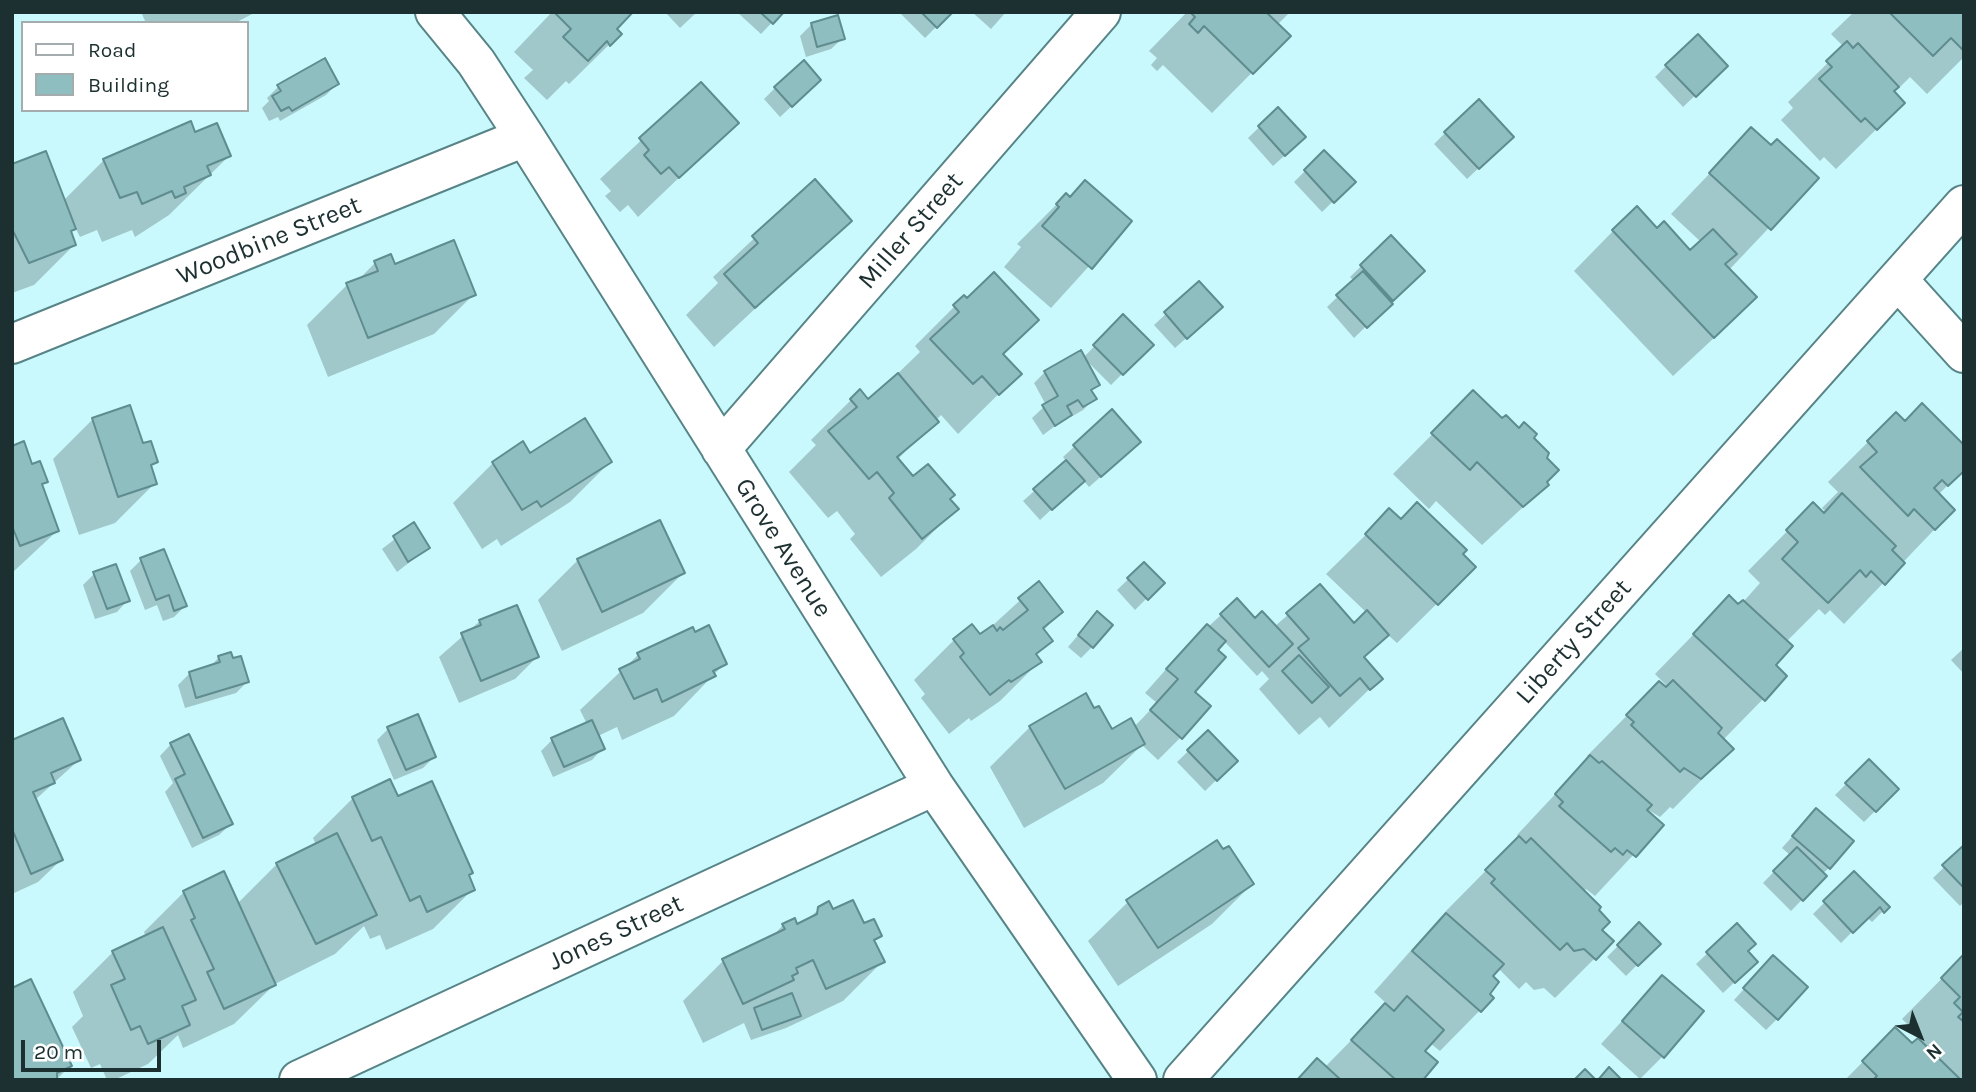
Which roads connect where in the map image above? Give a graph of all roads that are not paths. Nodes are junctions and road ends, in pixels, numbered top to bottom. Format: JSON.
{"nodes":[{"id":1,"x":435,"y":12,"type":"edge"},
{"id":2,"x":1101,"y":12,"type":"edge"},
{"id":3,"x":525,"y":137,"type":"junction"},
{"id":4,"x":1964,"y":205,"type":"edge"},
{"id":5,"x":1898,"y":279,"type":"junction"},
{"id":6,"x":12,"y":344,"type":"edge"},
{"id":7,"x":1964,"y":353,"type":"edge"},
{"id":8,"x":721,"y":449,"type":"junction"},
{"id":9,"x":934,"y":786,"type":"junction"},
{"id":10,"x":299,"y":1080,"type":"edge"},
{"id":11,"x":1137,"y":1080,"type":"edge"},
{"id":12,"x":1183,"y":1080,"type":"edge"}],
"edges":[{"from":1,"to":3,"type":"street","name":"Grove Avenue"},
{"from":2,"to":8,"type":"street","name":"Miller Street"},
{"from":3,"to":6,"type":"street","name":"Woodbine Street"},
{"from":3,"to":8,"type":"street","name":"Grove Avenue"},
{"from":4,"to":5,"type":"street","name":"Liberty Street"},
{"from":5,"to":7,"type":"street"},
{"from":5,"to":12,"type":"street","name":"Liberty Street"},
{"from":8,"to":9,"type":"street","name":"Grove Avenue"},
{"from":9,"to":10,"type":"street","name":"Jones Street"},
{"from":9,"to":11,"type":"street","name":"Grove Avenue"}]}
